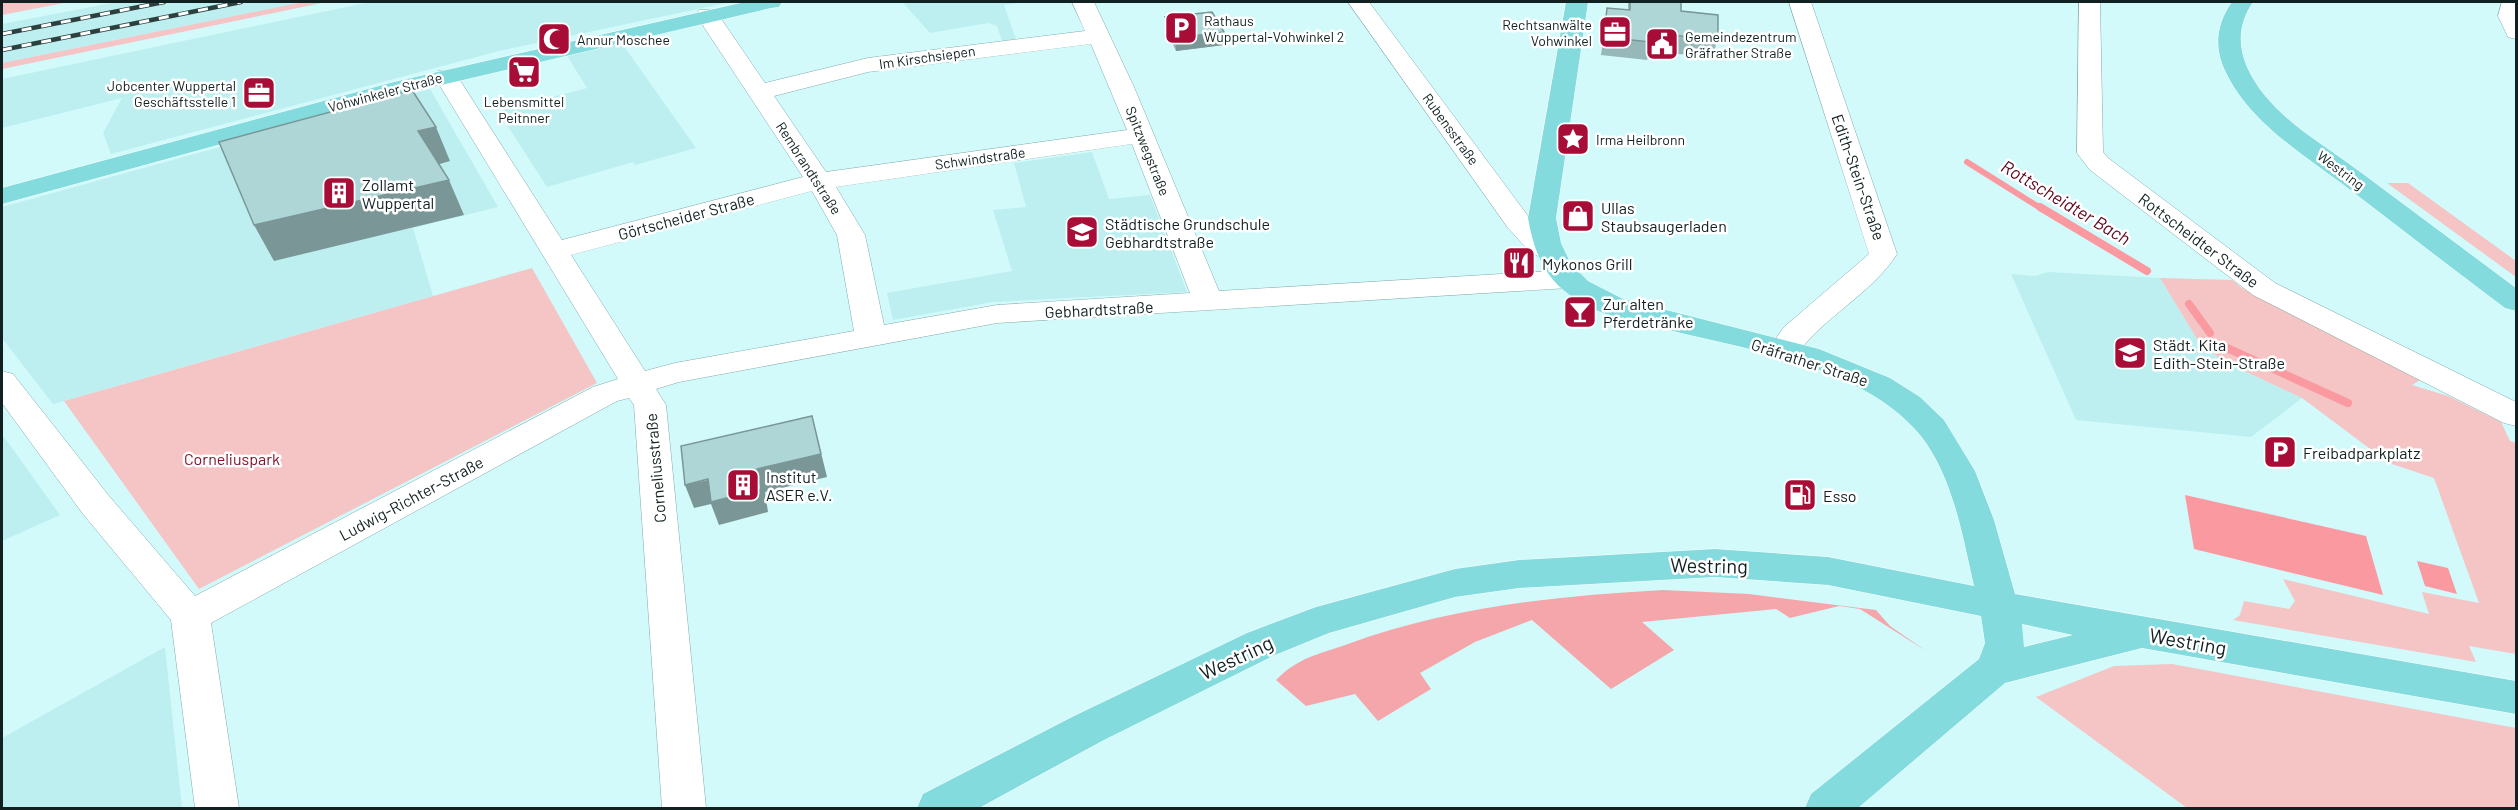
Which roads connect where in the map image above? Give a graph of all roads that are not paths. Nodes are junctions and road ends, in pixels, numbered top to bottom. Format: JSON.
{"nodes":[{"id":1,"x":771,"y":2,"type":"edge"},
{"id":2,"x":1083,"y":2,"type":"edge"},
{"id":3,"x":1358,"y":2,"type":"edge"},
{"id":4,"x":1577,"y":2,"type":"edge"},
{"id":5,"x":1800,"y":2,"type":"edge"},
{"id":6,"x":2089,"y":2,"type":"edge"},
{"id":7,"x":2242,"y":2,"type":"edge"},
{"id":8,"x":2512,"y":2,"type":"edge"},
{"id":9,"x":707,"y":15,"type":"junction"},
{"id":10,"x":2517,"y":32,"type":"edge"},
{"id":11,"x":1097,"y":36,"type":"junction"},
{"id":12,"x":446,"y":76,"type":"junction"},
{"id":13,"x":759,"y":92,"type":"junction"},
{"id":14,"x":1142,"y":135,"type":"junction"},
{"id":15,"x":819,"y":181,"type":"junction"},
{"id":16,"x":2,"y":196,"type":"edge"},
{"id":17,"x":554,"y":251,"type":"junction"},
{"id":18,"x":1548,"y":252,"type":"junction"},
{"id":19,"x":1568,"y":279,"type":"junction"},
{"id":20,"x":2517,"y":302,"type":"edge"},
{"id":21,"x":1209,"y":303,"type":"junction"},
{"id":22,"x":872,"y":336,"type":"junction"},
{"id":23,"x":1783,"y":351,"type":"junction"},
{"id":24,"x":2,"y":381,"type":"edge"},
{"id":25,"x":636,"y":385,"type":"junction"},
{"id":26,"x":2517,"y":415,"type":"edge"},
{"id":27,"x":1997,"y":605,"type":"junction"},
{"id":28,"x":190,"y":616,"type":"junction"},
{"id":29,"x":2147,"y":634,"type":"junction"},
{"id":30,"x":1993,"y":670,"type":"junction"},
{"id":31,"x":2517,"y":698,"type":"edge"},
{"id":32,"x":217,"y":808,"type":"edge"},
{"id":33,"x":684,"y":808,"type":"edge"},
{"id":34,"x":939,"y":808,"type":"edge"},
{"id":35,"x":1827,"y":808,"type":"edge"}],
"edges":[{"from":1,"to":9,"type":"main road","name":"Vohwinkeler Straße"},
{"from":2,"to":11,"type":"street","name":"Spitzwegstraße"},
{"from":3,"to":18,"type":"street","name":"Rubensstraße"},
{"from":4,"to":18,"type":"main road","name":"Gräfrather Straße"},
{"from":5,"to":23,"type":"street","name":"Edith-Stein-Straße"},
{"from":6,"to":26,"type":"street","name":"Rottscheidter Straße"},
{"from":7,"to":20,"type":"main road","name":"Westring"},
{"from":8,"to":10,"type":"street"},
{"from":9,"to":12,"type":"main road","name":"Vohwinkeler Straße"},
{"from":9,"to":13,"type":"street","name":"Rembrandtstraße"},
{"from":11,"to":13,"type":"street","name":"Im Kirschsiepen"},
{"from":11,"to":14,"type":"street","name":"Spitzwegstraße"},
{"from":12,"to":16,"type":"main road","name":"Vohwinkeler Straße"},
{"from":12,"to":17,"type":"street","name":"Corneliusstraße"},
{"from":13,"to":15,"type":"street","name":"Rembrandtstraße"},
{"from":14,"to":15,"type":"street","name":"Schwindstraße"},
{"from":14,"to":21,"type":"street","name":"Spitzwegstraße"},
{"from":15,"to":17,"type":"street","name":"Görtscheider Straße"},
{"from":15,"to":22,"type":"street","name":"Rembrandtstraße"},
{"from":17,"to":25,"type":"street","name":"Corneliusstraße"},
{"from":18,"to":19,"type":"main road","name":"Gräfrather Straße"},
{"from":19,"to":21,"type":"street","name":"Gebhardtstraße"},
{"from":19,"to":23,"type":"main road","name":"Gräfrather Straße"},
{"from":21,"to":22,"type":"street","name":"Gebhardtstraße"},
{"from":22,"to":25,"type":"street","name":"Gebhardtstraße"},
{"from":23,"to":27,"type":"main road","name":"Gräfrather Straße"},
{"from":24,"to":28,"type":"street"},
{"from":25,"to":28,"type":"street","name":"Ludwig-Richter-Straße"},
{"from":25,"to":33,"type":"street","name":"Corneliusstraße"},
{"from":27,"to":29,"type":"main road","name":"Westring"},
{"from":27,"to":30,"type":"main road","name":"Gräfrather Straße"},
{"from":27,"to":34,"type":"main road","name":"Westring"},
{"from":28,"to":32,"type":"street"},
{"from":29,"to":30,"type":"main road"},
{"from":29,"to":31,"type":"main road","name":"Westring"},
{"from":30,"to":35,"type":"main road","name":"Gräfrather Straße"}]}
